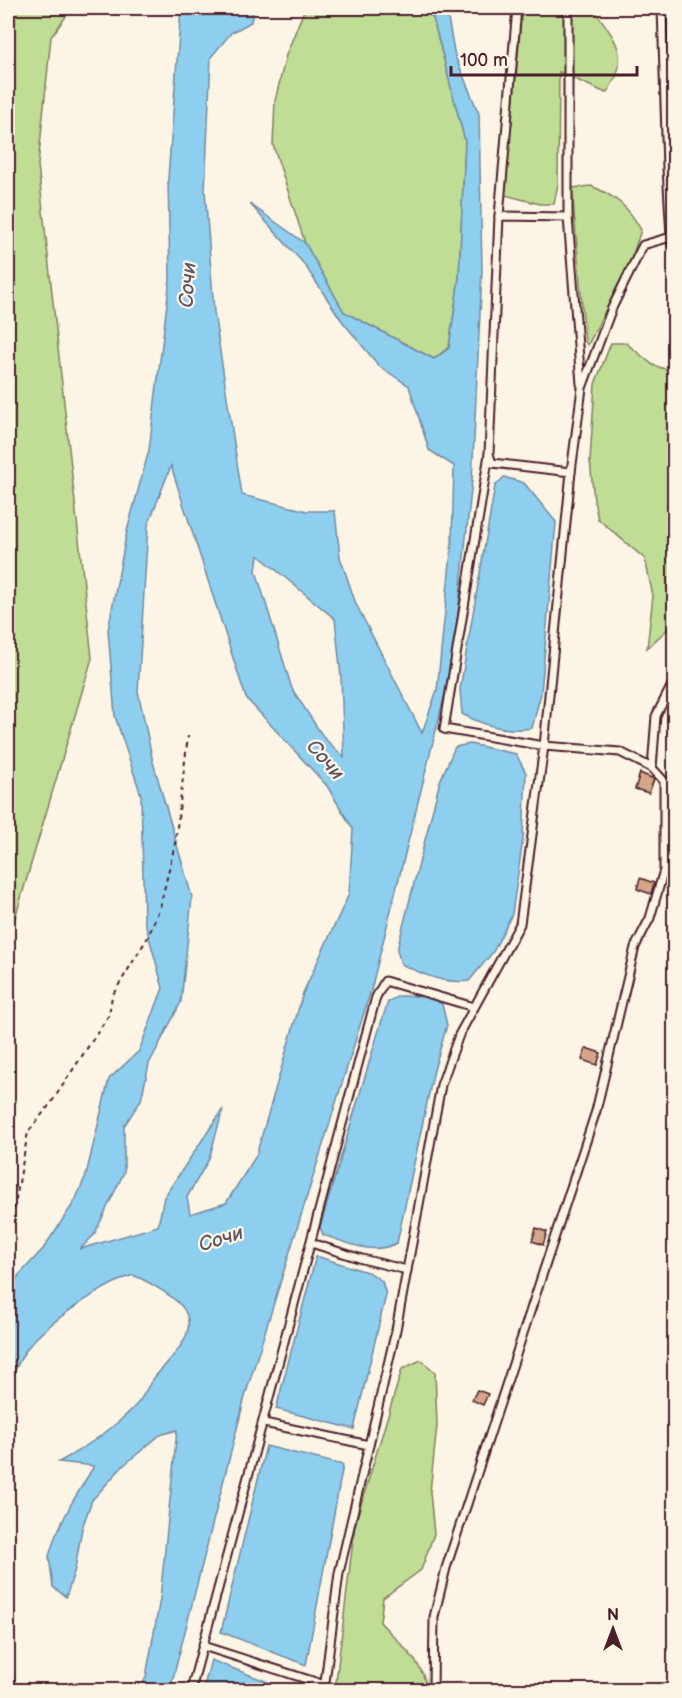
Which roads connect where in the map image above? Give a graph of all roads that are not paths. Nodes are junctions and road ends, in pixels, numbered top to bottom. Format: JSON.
{"nodes":[{"id":1,"x":517,"y":8,"type":"edge"},
{"id":2,"x":568,"y":8,"type":"edge"},
{"id":3,"x":662,"y":8,"type":"edge"},
{"id":4,"x":499,"y":216,"type":"junction"},
{"id":5,"x":568,"y":217,"type":"junction"},
{"id":6,"x":671,"y":237,"type":"junction"},
{"id":7,"x":675,"y":249,"type":"edge"},
{"id":8,"x":582,"y":388,"type":"junction"},
{"id":9,"x":489,"y":454,"type":"junction"},
{"id":10,"x":571,"y":472,"type":"junction"},
{"id":11,"x":675,"y":681,"type":"edge"},
{"id":12,"x":544,"y":746,"type":"junction"},
{"id":13,"x":652,"y":768,"type":"junction"},
{"id":14,"x":664,"y":781,"type":"junction"},
{"id":15,"x":675,"y":784,"type":"edge"},
{"id":16,"x":474,"y":1006,"type":"junction"},
{"id":17,"x":310,"y":1243,"type":"junction"},
{"id":18,"x":407,"y":1270,"type":"junction"},
{"id":19,"x":264,"y":1423,"type":"junction"},
{"id":20,"x":369,"y":1445,"type":"junction"},
{"id":21,"x":203,"y":1646,"type":"junction"},
{"id":22,"x":325,"y":1688,"type":"edge"},
{"id":23,"x":191,"y":1690,"type":"edge"},
{"id":24,"x":433,"y":1690,"type":"edge"}],
"edges":[{"from":1,"to":4,"type":"lane"},
{"from":2,"to":5,"type":"lane"},
{"from":3,"to":6,"type":"lane"},
{"from":4,"to":5,"type":"lane"},
{"from":4,"to":9,"type":"lane"},
{"from":5,"to":8,"type":"lane"},
{"from":6,"to":7,"type":"lane"},
{"from":6,"to":8,"type":"lane"},
{"from":8,"to":10,"type":"lane"},
{"from":9,"to":10,"type":"lane"},
{"from":9,"to":12,"type":"lane"},
{"from":10,"to":12,"type":"lane"},
{"from":11,"to":13,"type":"lane"},
{"from":12,"to":13,"type":"lane"},
{"from":12,"to":16,"type":"lane"},
{"from":13,"to":14,"type":"lane"},
{"from":14,"to":15,"type":"lane"},
{"from":14,"to":24,"type":"lane"},
{"from":16,"to":17,"type":"lane"},
{"from":16,"to":18,"type":"lane"},
{"from":17,"to":18,"type":"lane"},
{"from":17,"to":19,"type":"lane"},
{"from":18,"to":20,"type":"lane"},
{"from":19,"to":20,"type":"lane"},
{"from":19,"to":21,"type":"lane"},
{"from":20,"to":22,"type":"lane"},
{"from":21,"to":22,"type":"lane"},
{"from":21,"to":23,"type":"lane"}]}
